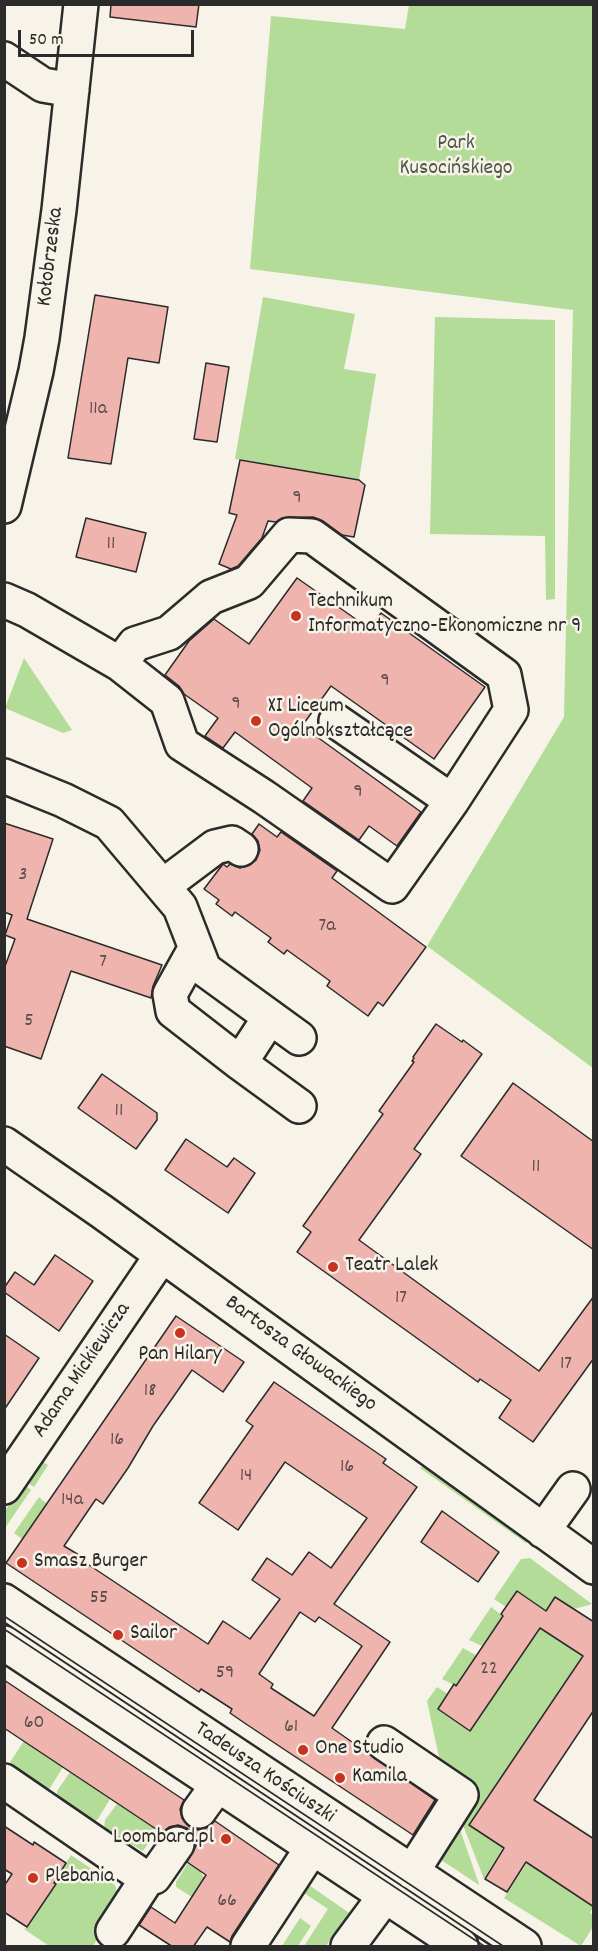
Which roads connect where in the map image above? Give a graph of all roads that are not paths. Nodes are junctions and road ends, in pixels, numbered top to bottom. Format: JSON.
{"nodes":[{"id":1,"x":81,"y":4,"type":"edge"},
{"id":2,"x":6,"y":62,"type":"edge"},
{"id":3,"x":72,"y":90,"type":"junction"},
{"id":4,"x":4,"y":506,"type":"edge"},
{"id":5,"x":4,"y":600,"type":"edge"},
{"id":6,"x":120,"y":664,"type":"junction"},
{"id":7,"x":336,"y":721,"type":"dead end"},
{"id":8,"x":4,"y":776,"type":"edge"},
{"id":9,"x":452,"y":801,"type":"junction"},
{"id":10,"x":241,"y":849,"type":"dead end"},
{"id":11,"x":163,"y":886,"type":"junction"},
{"id":12,"x":195,"y":949,"type":"junction"},
{"id":13,"x":270,"y":1017,"type":"junction"},
{"id":14,"x":299,"y":1038,"type":"dead end"},
{"id":15,"x":240,"y":1063,"type":"junction"},
{"id":16,"x":299,"y":1106,"type":"dead end"},
{"id":17,"x":4,"y":1144,"type":"edge"},
{"id":18,"x":162,"y":1255,"type":"junction"},
{"id":19,"x":4,"y":1487,"type":"edge"},
{"id":20,"x":573,"y":1489,"type":"dead end"},
{"id":21,"x":543,"y":1531,"type":"junction"},
{"id":22,"x":594,"y":1567,"type":"edge"},
{"id":23,"x":4,"y":1601,"type":"edge"},
{"id":24,"x":4,"y":1643,"type":"edge"},
{"id":25,"x":384,"y":1743,"type":"dead end"},
{"id":26,"x":4,"y":1781,"type":"edge"},
{"id":27,"x":177,"y":1844,"type":"dead end"},
{"id":28,"x":312,"y":1848,"type":"junction"},
{"id":29,"x":412,"y":1872,"type":"junction"},
{"id":30,"x":147,"y":1879,"type":"junction"},
{"id":31,"x":385,"y":1896,"type":"junction"},
{"id":32,"x":114,"y":1931,"type":"dead end"},
{"id":33,"x":248,"y":1947,"type":"edge"},
{"id":34,"x":348,"y":1947,"type":"edge"},
{"id":35,"x":461,"y":1947,"type":"edge"},
{"id":36,"x":524,"y":1947,"type":"edge"}],
"edges":[{"from":1,"to":3,"type":"street","name":"Kołobrzeska"},
{"from":2,"to":3,"type":"street"},
{"from":3,"to":4,"type":"street","name":"Kołobrzeska"},
{"from":5,"to":6,"type":"street"},
{"from":6,"to":9,"type":"street"},
{"from":6,"to":9,"type":"street"},
{"from":7,"to":9,"type":"street"},
{"from":8,"to":11,"type":"street"},
{"from":10,"to":11,"type":"street"},
{"from":11,"to":12,"type":"street"},
{"from":12,"to":13,"type":"street"},
{"from":12,"to":15,"type":"street"},
{"from":13,"to":14,"type":"street"},
{"from":13,"to":15,"type":"street"},
{"from":15,"to":16,"type":"street"},
{"from":17,"to":18,"type":"street","name":"Bartosza Głowackiego"},
{"from":18,"to":19,"type":"street","name":"Adama Mickiewicza"},
{"from":18,"to":21,"type":"street","name":"Bartosza Głowackiego"},
{"from":20,"to":21,"type":"street"},
{"from":21,"to":22,"type":"street","name":"Bartosza Głowackiego"},
{"from":23,"to":29,"type":"street","name":"Tadeusza Kościuszki"},
{"from":24,"to":28,"type":"street","name":"Tadeusza Kościuszki"},
{"from":25,"to":29,"type":"street"},
{"from":26,"to":30,"type":"street"},
{"from":27,"to":30,"type":"street"},
{"from":28,"to":31,"type":"street","name":"Tadeusza Kościuszki"},
{"from":28,"to":33,"type":"street"},
{"from":29,"to":36,"type":"street","name":"Tadeusza Kościuszki"},
{"from":30,"to":32,"type":"street"},
{"from":31,"to":34,"type":"street"},
{"from":31,"to":35,"type":"street","name":"Tadeusza Kościuszki"}]}
